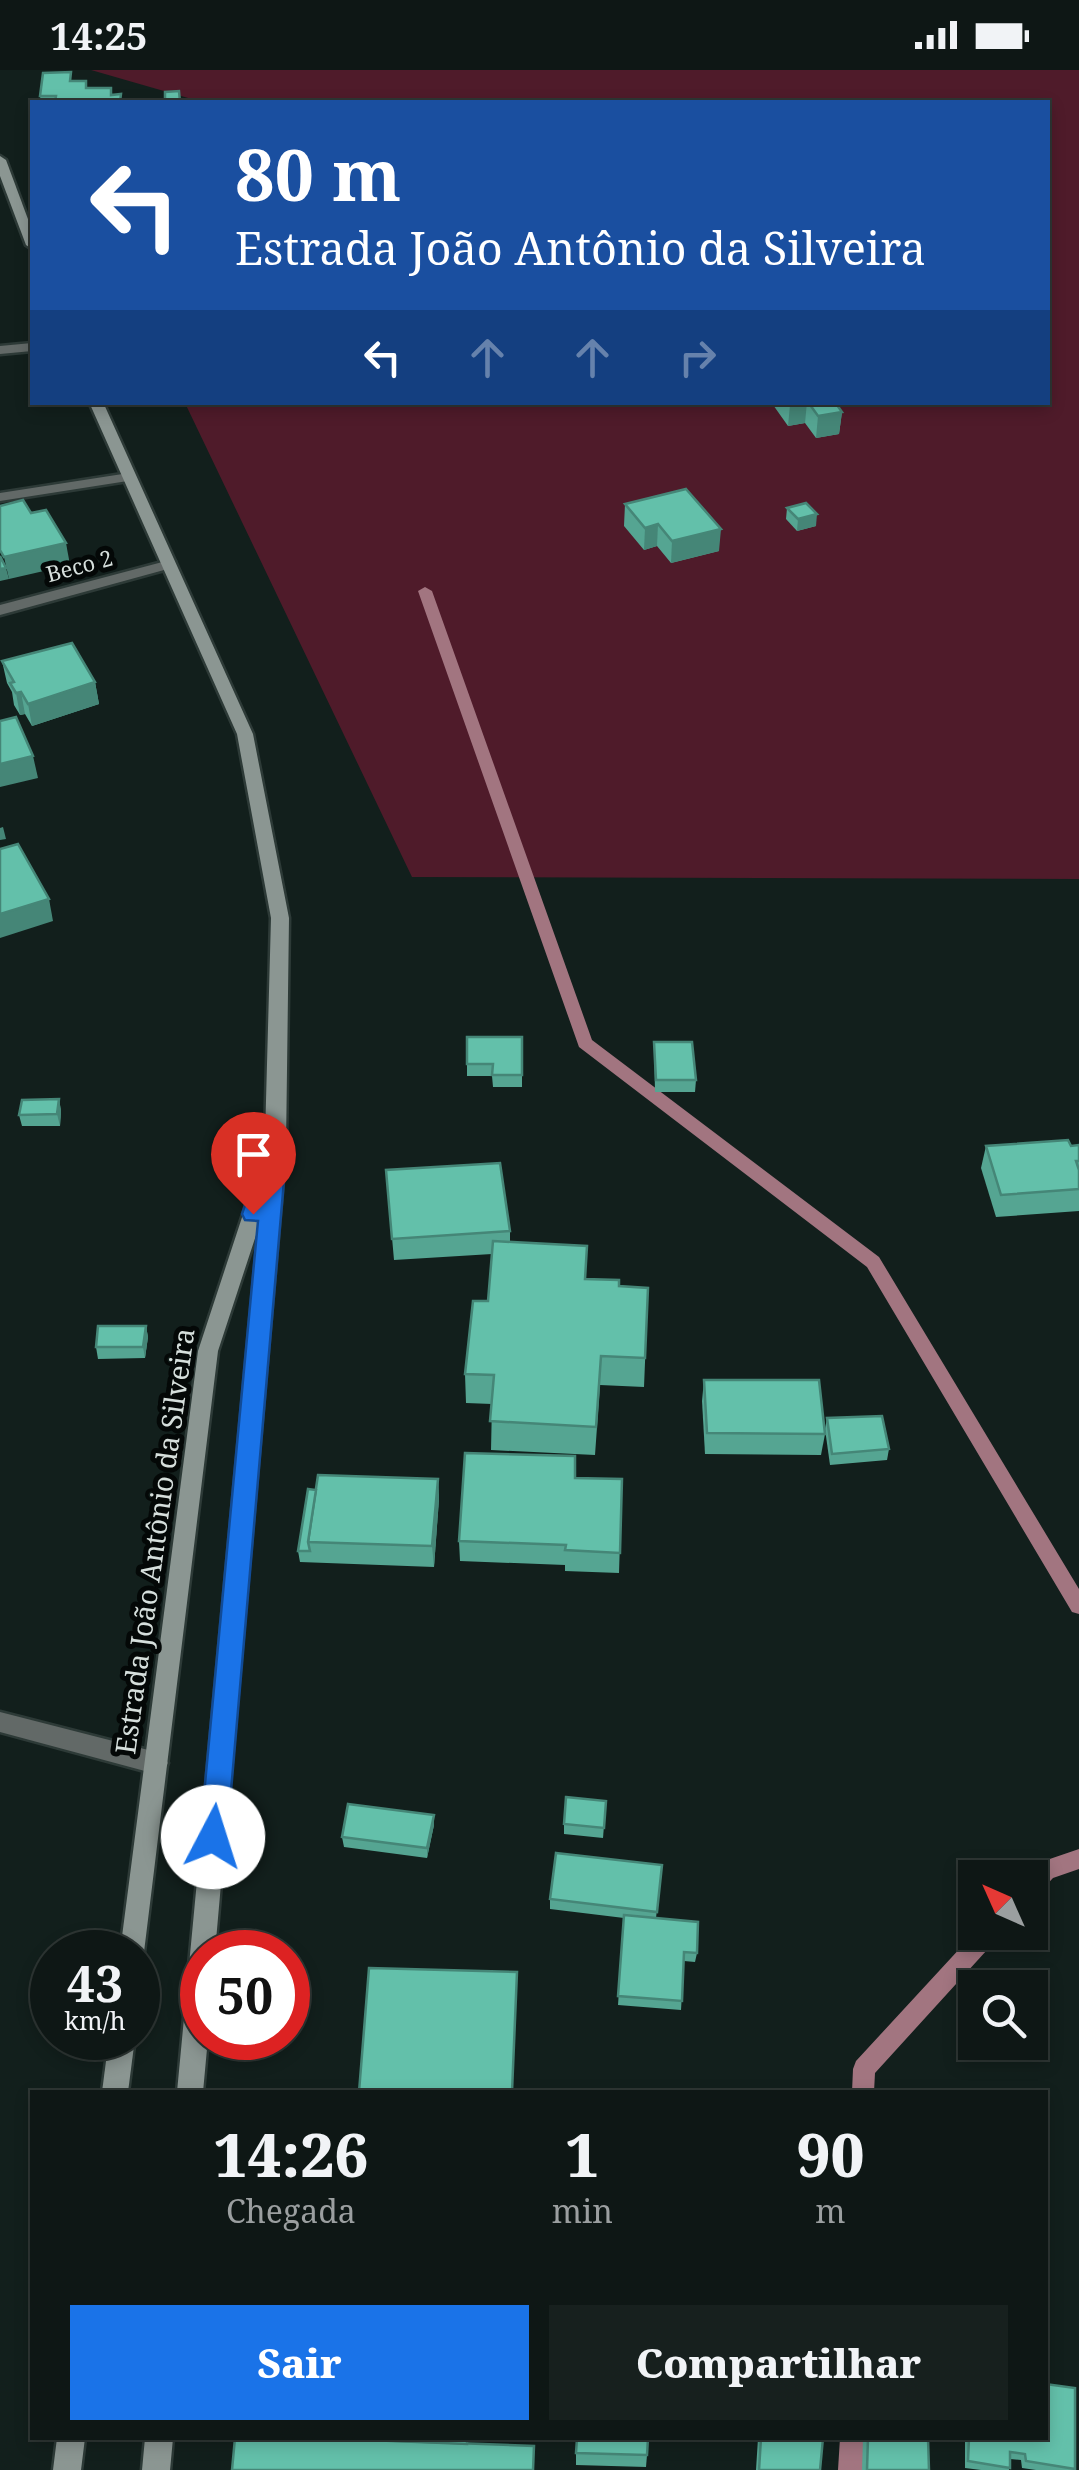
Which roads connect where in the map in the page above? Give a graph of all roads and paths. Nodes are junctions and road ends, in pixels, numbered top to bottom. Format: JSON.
{"nodes":[{"id":1,"x":0,"y":160,"type":"edge"},
{"id":2,"x":30,"y":240,"type":"edge"},
{"id":3,"x":30,"y":347,"type":"edge"},
{"id":4,"x":0,"y":350,"type":"edge"},
{"id":5,"x":97,"y":405,"type":"edge"},
{"id":6,"x":130,"y":478,"type":"junction"},
{"id":7,"x":0,"y":497,"type":"edge"},
{"id":8,"x":170,"y":564,"type":"junction"},
{"id":9,"x":0,"y":610,"type":"edge"},
{"id":10,"x":276,"y":1146,"type":"junction"},
{"id":11,"x":0,"y":1722,"type":"edge"},
{"id":12,"x":156,"y":1763,"type":"junction"},
{"id":13,"x":135,"y":1930,"type":"edge"},
{"id":14,"x":205,"y":1930,"type":"edge"},
{"id":15,"x":119,"y":2060,"type":"edge"},
{"id":16,"x":193,"y":2060,"type":"edge"},
{"id":17,"x":115,"y":2090,"type":"edge"},
{"id":18,"x":190,"y":2090,"type":"edge"},
{"id":19,"x":71,"y":2440,"type":"edge"},
{"id":20,"x":159,"y":2440,"type":"edge"},
{"id":21,"x":67,"y":2470,"type":"edge"},
{"id":22,"x":156,"y":2470,"type":"edge"}],
"edges":[{"from":1,"to":2,"type":"main road"},
{"from":3,"to":4,"type":"street"},
{"from":5,"to":6,"type":"main road","name":"Estrada João Antônio da Silveira"},
{"from":6,"to":7,"type":"street"},
{"from":6,"to":8,"type":"main road","name":"Estrada João Antônio da Silveira"},
{"from":8,"to":9,"type":"street","name":"Beco 2"},
{"from":8,"to":10,"type":"main road","name":"Estrada João Antônio da Silveira"},
{"from":10,"to":12,"type":"main road","name":"Estrada João Antônio da Silveira"},
{"from":10,"to":14,"type":"main road","name":"Estrada João Antônio da Silveira"},
{"from":11,"to":12,"type":"street"},
{"from":12,"to":13,"type":"main road","name":"Estrada João Antônio da Silveira"},
{"from":15,"to":17,"type":"main road"},
{"from":16,"to":18,"type":"main road","name":"Estrada João Antônio da Silveira"},
{"from":19,"to":21,"type":"main road"},
{"from":20,"to":22,"type":"main road"}]}
